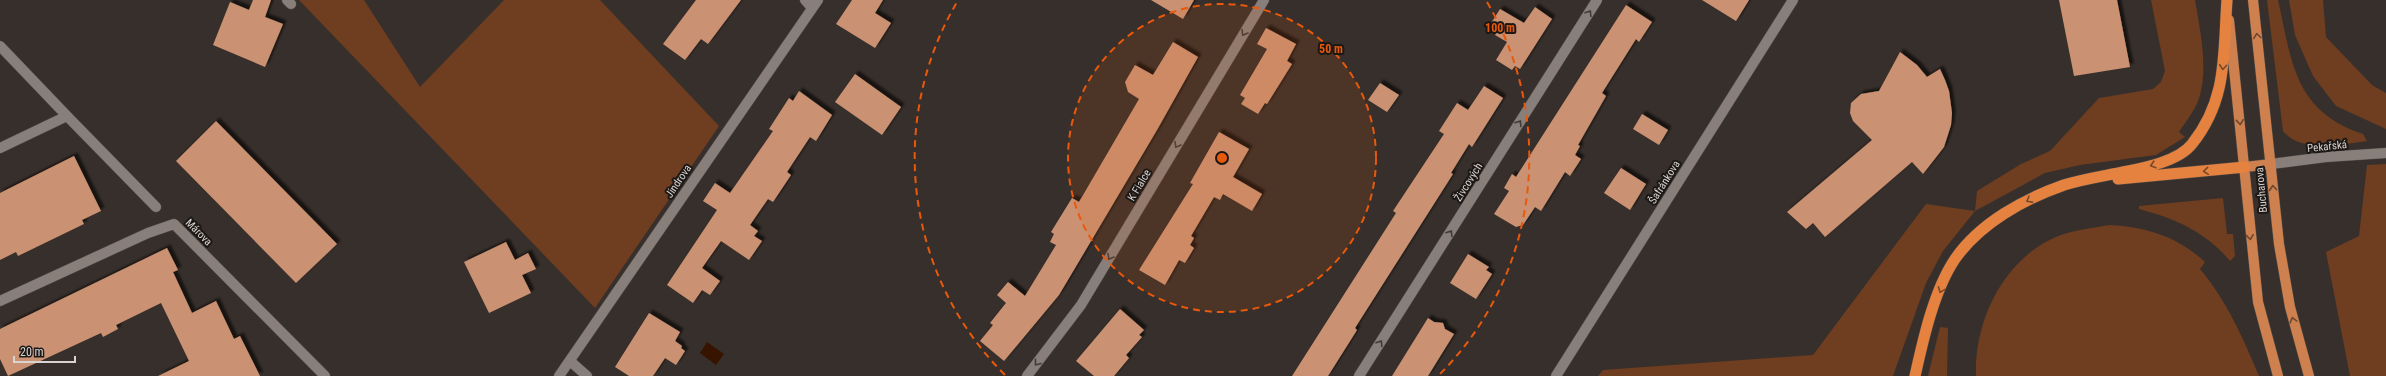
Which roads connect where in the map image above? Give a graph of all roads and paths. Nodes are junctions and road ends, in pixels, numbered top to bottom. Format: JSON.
{"nodes":[{"id":1,"x":805,"y":0,"type":"edge"},
{"id":2,"x":1264,"y":0,"type":"edge"},
{"id":3,"x":1597,"y":0,"type":"edge"},
{"id":4,"x":1793,"y":0,"type":"edge"},
{"id":5,"x":2227,"y":0,"type":"edge"},
{"id":6,"x":2253,"y":0,"type":"edge"},
{"id":7,"x":815,"y":4,"type":"edge"},
{"id":8,"x":0,"y":46,"type":"edge"},
{"id":9,"x":67,"y":116,"type":"junction"},
{"id":10,"x":0,"y":148,"type":"edge"},
{"id":11,"x":2386,"y":153,"type":"edge"},
{"id":12,"x":2271,"y":164,"type":"junction"},
{"id":13,"x":2245,"y":167,"type":"junction"},
{"id":14,"x":2065,"y":185,"type":"junction"},
{"id":15,"x":156,"y":208,"type":"dead end"},
{"id":16,"x":0,"y":301,"type":"edge"},
{"id":17,"x":570,"y":361,"type":"junction"},
{"id":18,"x":2277,"y":373,"type":"edge"},
{"id":19,"x":325,"y":376,"type":"edge"},
{"id":20,"x":559,"y":376,"type":"edge"},
{"id":21,"x":587,"y":376,"type":"edge"},
{"id":22,"x":1027,"y":376,"type":"edge"},
{"id":23,"x":1359,"y":376,"type":"edge"},
{"id":24,"x":1556,"y":376,"type":"edge"},
{"id":25,"x":1915,"y":376,"type":"edge"},
{"id":26,"x":2309,"y":376,"type":"edge"}],
"edges":[{"from":1,"to":7,"type":"street"},
{"from":2,"to":22,"type":"street","name":"K Fialce","one_way":true},
{"from":23,"to":3,"type":"street","name":"Živcových","one_way":true},
{"from":4,"to":24,"type":"street","name":"Šafránkova"},
{"from":5,"to":13,"type":"main road","name":"Bucharova","one_way":true},
{"from":5,"to":14,"type":"highway","one_way":true},
{"from":12,"to":6,"type":"main road","name":"Bucharova","one_way":true},
{"from":7,"to":17,"type":"street","name":"Jindrova"},
{"from":8,"to":9,"type":"street"},
{"from":9,"to":10,"type":"street"},
{"from":9,"to":15,"type":"street"},
{"from":11,"to":12,"type":"street","name":"Pekařská"},
{"from":12,"to":13,"type":"main road"},
{"from":26,"to":12,"type":"main road","name":"Bucharova","one_way":true},
{"from":13,"to":14,"type":"highway","one_way":true},
{"from":13,"to":18,"type":"main road","name":"Bucharova","one_way":true},
{"from":14,"to":25,"type":"highway","one_way":true},
{"from":16,"to":19,"type":"street","name":"Márova"},
{"from":17,"to":20,"type":"street","name":"Jindrova"},
{"from":17,"to":21,"type":"street"}]}
